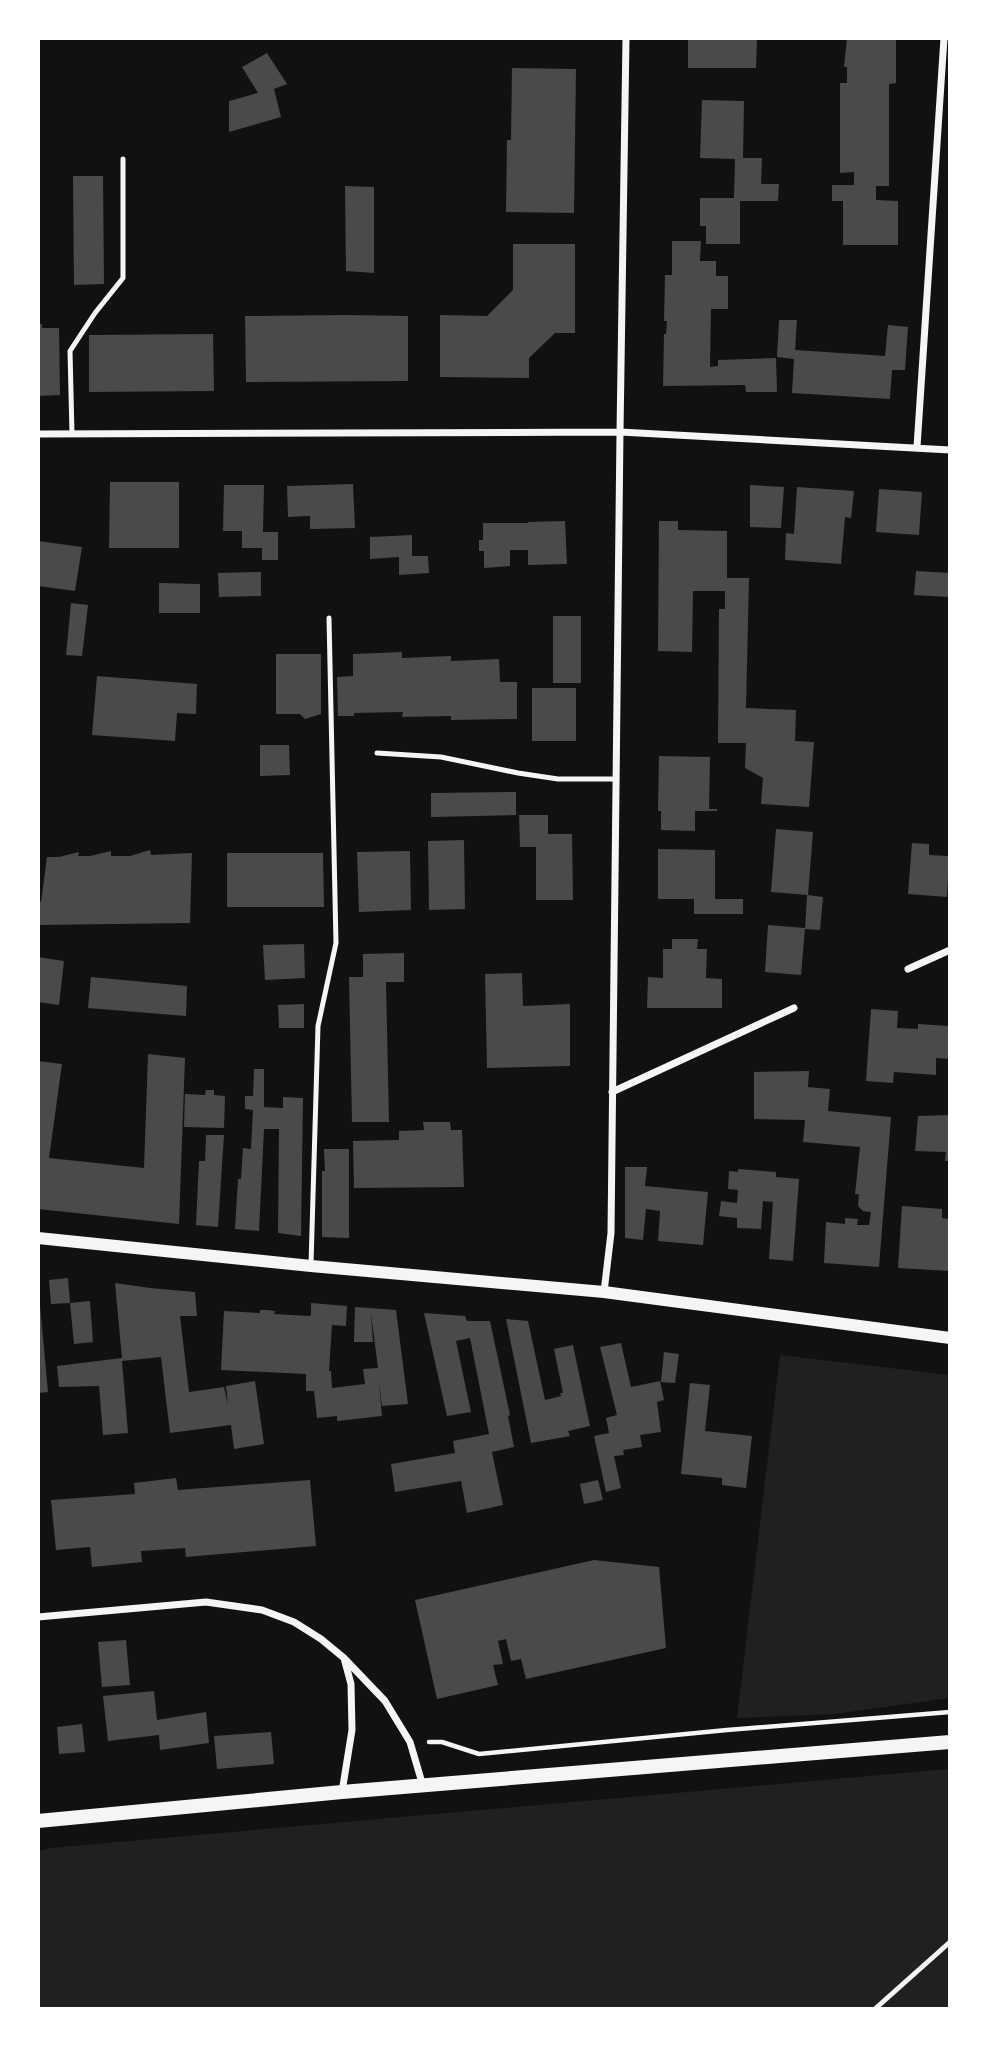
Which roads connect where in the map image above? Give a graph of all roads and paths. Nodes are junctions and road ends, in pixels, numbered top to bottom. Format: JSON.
{"nodes":[{"id":1,"x":626,"y":38,"type":"edge"},
{"id":2,"x":944,"y":38,"type":"edge"},
{"id":3,"x":123,"y":159,"type":"dead end"},
{"id":4,"x":620,"y":432,"type":"junction"},
{"id":5,"x":72,"y":434,"type":"junction"},
{"id":6,"x":38,"y":435,"type":"edge"},
{"id":7,"x":918,"y":447,"type":"junction"},
{"id":8,"x":950,"y":450,"type":"edge"},
{"id":9,"x":328,"y":618,"type":"dead end"},
{"id":10,"x":377,"y":752,"type":"dead end"},
{"id":11,"x":616,"y":779,"type":"junction"},
{"id":12,"x":950,"y":950,"type":"edge"},
{"id":13,"x":908,"y":969,"type":"dead end"},
{"id":14,"x":794,"y":1008,"type":"dead end"},
{"id":15,"x":612,"y":1092,"type":"junction"},
{"id":16,"x":38,"y":1238,"type":"edge"},
{"id":17,"x":311,"y":1266,"type":"junction"},
{"id":18,"x":604,"y":1292,"type":"junction"},
{"id":19,"x":950,"y":1338,"type":"edge"},
{"id":20,"x":38,"y":1617,"type":"edge"},
{"id":21,"x":344,"y":1658,"type":"junction"},
{"id":22,"x":950,"y":1712,"type":"edge"},
{"id":23,"x":410,"y":1742,"type":"junction"},
{"id":24,"x":950,"y":1742,"type":"edge"},
{"id":25,"x":423,"y":1786,"type":"junction"},
{"id":26,"x":342,"y":1792,"type":"junction"},
{"id":27,"x":38,"y":1821,"type":"edge"},
{"id":28,"x":950,"y":1942,"type":"edge"},
{"id":29,"x":876,"y":2008,"type":"edge"}],
"edges":[{"from":1,"to":4,"type":"street"},
{"from":2,"to":7,"type":"street"},
{"from":3,"to":5,"type":"lane"},
{"from":4,"to":5,"type":"street"},
{"from":4,"to":7,"type":"street"},
{"from":4,"to":11,"type":"street"},
{"from":5,"to":6,"type":"street"},
{"from":7,"to":8,"type":"street"},
{"from":9,"to":17,"type":"lane"},
{"from":10,"to":11,"type":"lane"},
{"from":11,"to":15,"type":"street"},
{"from":12,"to":13,"type":"street"},
{"from":14,"to":15,"type":"street"},
{"from":15,"to":18,"type":"street"},
{"from":16,"to":17,"type":"street"},
{"from":17,"to":18,"type":"street"},
{"from":18,"to":19,"type":"street"},
{"from":20,"to":21,"type":"street"},
{"from":21,"to":23,"type":"street"},
{"from":21,"to":26,"type":"street"},
{"from":22,"to":23,"type":"path"},
{"from":23,"to":25,"type":"street"},
{"from":24,"to":25,"type":"main road"},
{"from":25,"to":26,"type":"main road"},
{"from":26,"to":27,"type":"main road"},
{"from":28,"to":29,"type":"lane"}]}
